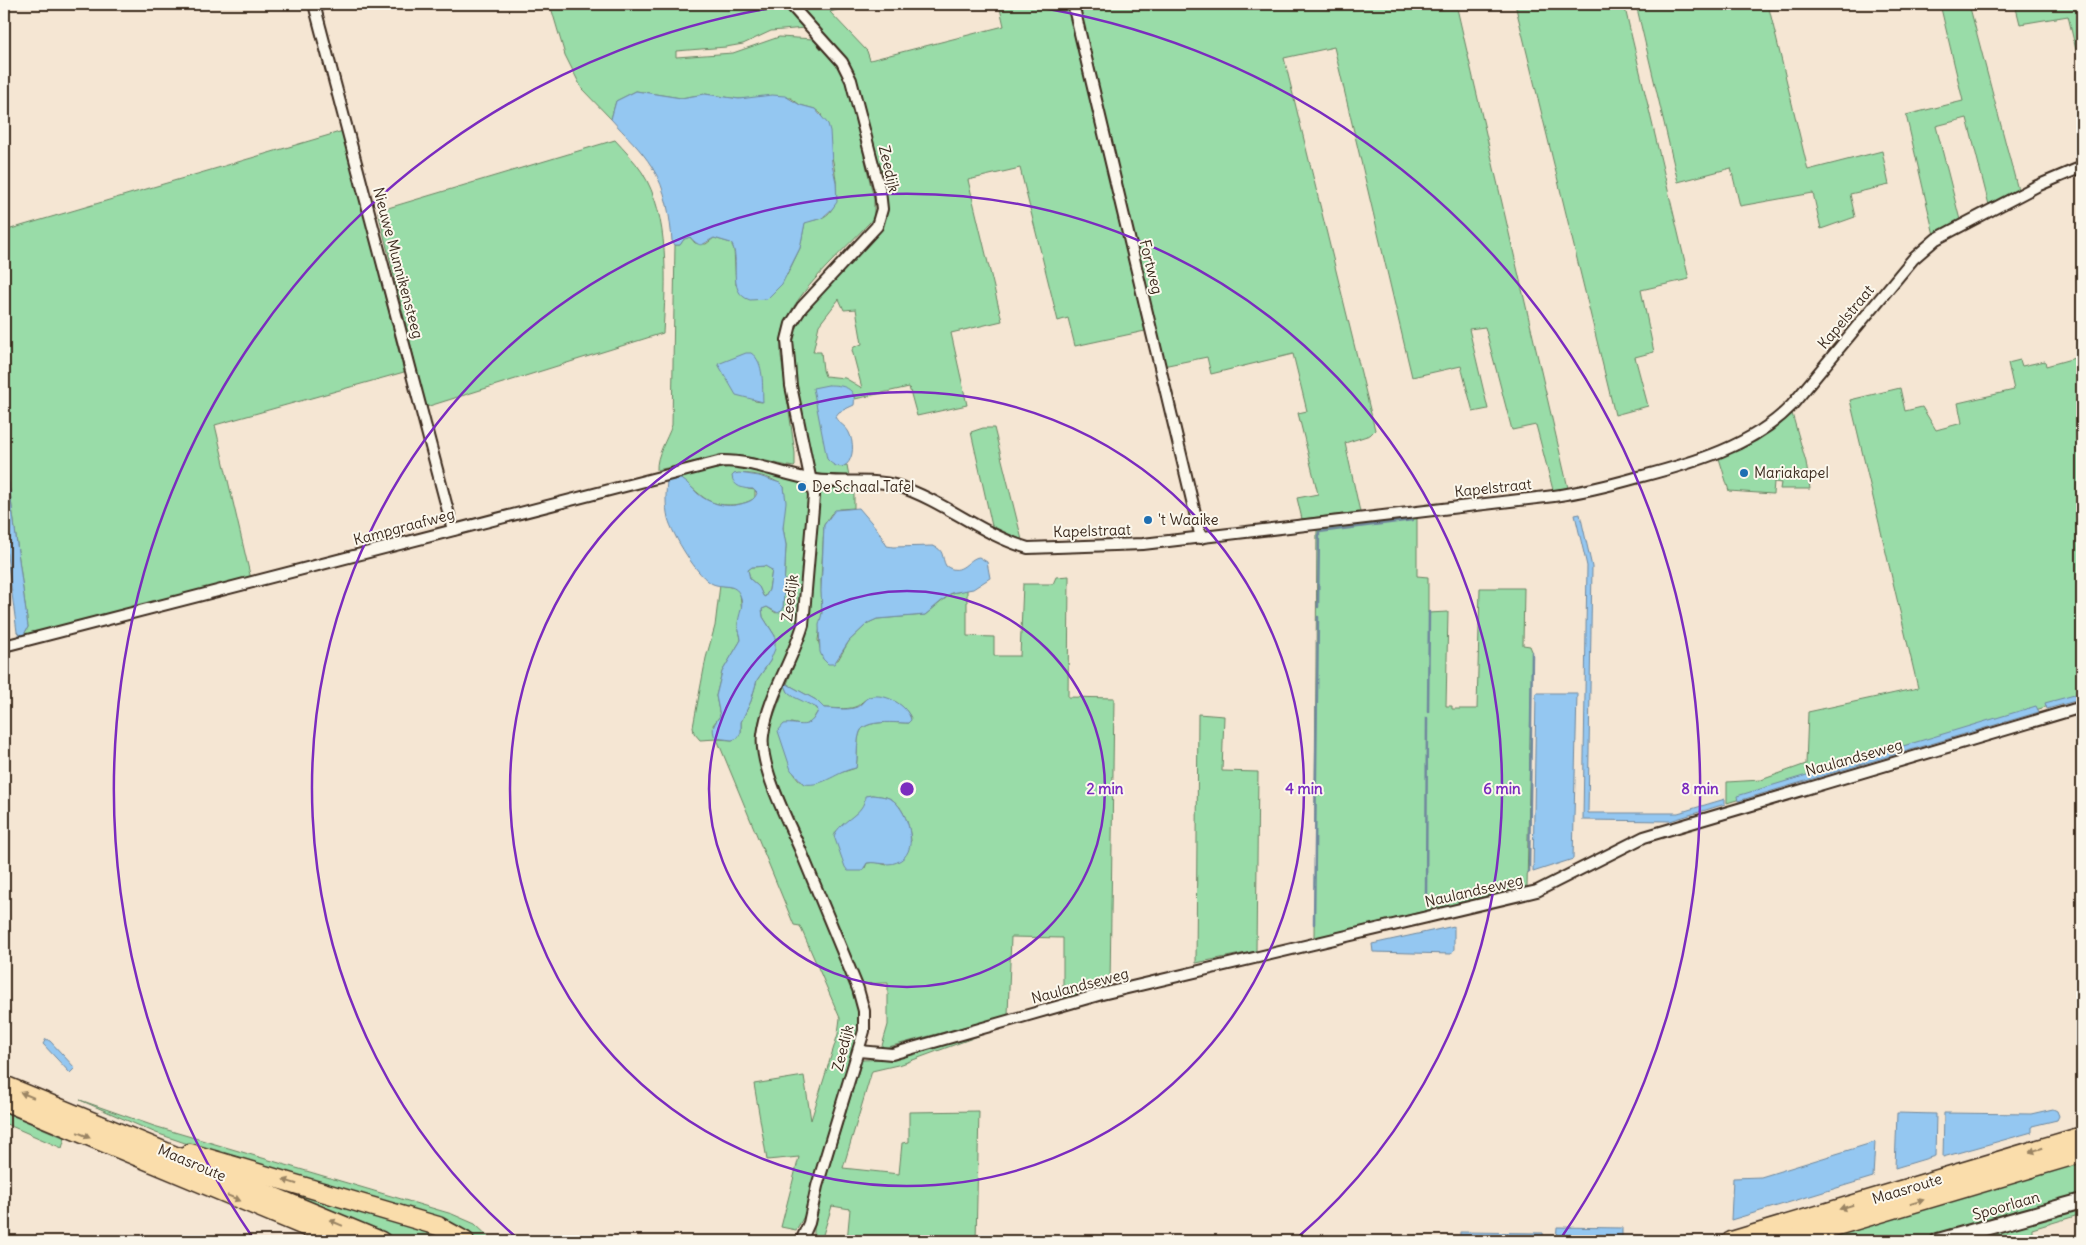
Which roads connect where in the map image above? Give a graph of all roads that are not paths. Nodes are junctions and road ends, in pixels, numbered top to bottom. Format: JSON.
{"nodes":[{"id":1,"x":314,"y":4,"type":"edge"},
{"id":2,"x":790,"y":4,"type":"edge"},
{"id":3,"x":1073,"y":4,"type":"edge"},
{"id":4,"x":2082,"y":167,"type":"edge"},
{"id":5,"x":812,"y":480,"type":"junction"},
{"id":6,"x":453,"y":530,"type":"junction"},
{"id":7,"x":1201,"y":538,"type":"junction"},
{"id":8,"x":4,"y":646,"type":"edge"},
{"id":9,"x":2082,"y":707,"type":"edge"},
{"id":10,"x":859,"y":1051,"type":"junction"},
{"id":11,"x":4,"y":1085,"type":"edge"},
{"id":12,"x":4,"y":1101,"type":"edge"},
{"id":13,"x":2082,"y":1136,"type":"edge"},
{"id":14,"x":154,"y":1147,"type":"junction"},
{"id":15,"x":2082,"y":1153,"type":"edge"},
{"id":16,"x":2082,"y":1201,"type":"edge"},
{"id":17,"x":254,"y":1206,"type":"junction"},
{"id":18,"x":809,"y":1223,"type":"junction"},
{"id":19,"x":309,"y":1241,"type":"edge"},
{"id":20,"x":340,"y":1241,"type":"edge"},
{"id":21,"x":381,"y":1241,"type":"edge"},
{"id":22,"x":465,"y":1241,"type":"edge"},
{"id":23,"x":801,"y":1241,"type":"edge"},
{"id":24,"x":811,"y":1241,"type":"edge"},
{"id":25,"x":1731,"y":1241,"type":"edge"},
{"id":26,"x":1786,"y":1241,"type":"edge"},
{"id":27,"x":1938,"y":1241,"type":"edge"}],
"edges":[{"from":1,"to":6,"type":"street","name":"Nieuwe Munnikensteeg"},
{"from":2,"to":5,"type":"street","name":"Zeedijk"},
{"from":3,"to":7,"type":"street","name":"Fortweg"},
{"from":4,"to":7,"type":"street","name":"Kapelstraat"},
{"from":5,"to":6,"type":"street","name":"Kampgraafweg"},
{"from":5,"to":7,"type":"street","name":"Kapelstraat"},
{"from":5,"to":10,"type":"street","name":"Zeedijk"},
{"from":6,"to":8,"type":"street","name":"Kampgraafweg"},
{"from":9,"to":10,"type":"street","name":"Naulandseweg"},
{"from":10,"to":18,"type":"street","name":"Zeedijk"},
{"from":14,"to":11,"type":"highway","name":"Maasroute","one_way":true},
{"from":12,"to":17,"type":"highway","name":"Maasroute","one_way":true},
{"from":13,"to":25,"type":"highway","name":"Maasroute","one_way":true},
{"from":21,"to":14,"type":"highway","name":"Maasroute","one_way":true},
{"from":22,"to":14,"type":"highway","one_way":true},
{"from":26,"to":15,"type":"highway","name":"Maasroute","one_way":true},
{"from":16,"to":27,"type":"main road","name":"Spoorlaan"},
{"from":17,"to":19,"type":"highway"},
{"from":17,"to":20,"type":"highway","name":"Maasroute"},
{"from":18,"to":23,"type":"street","name":"Zeedijk"},
{"from":18,"to":24,"type":"street","name":"Zeedijk"}]}
